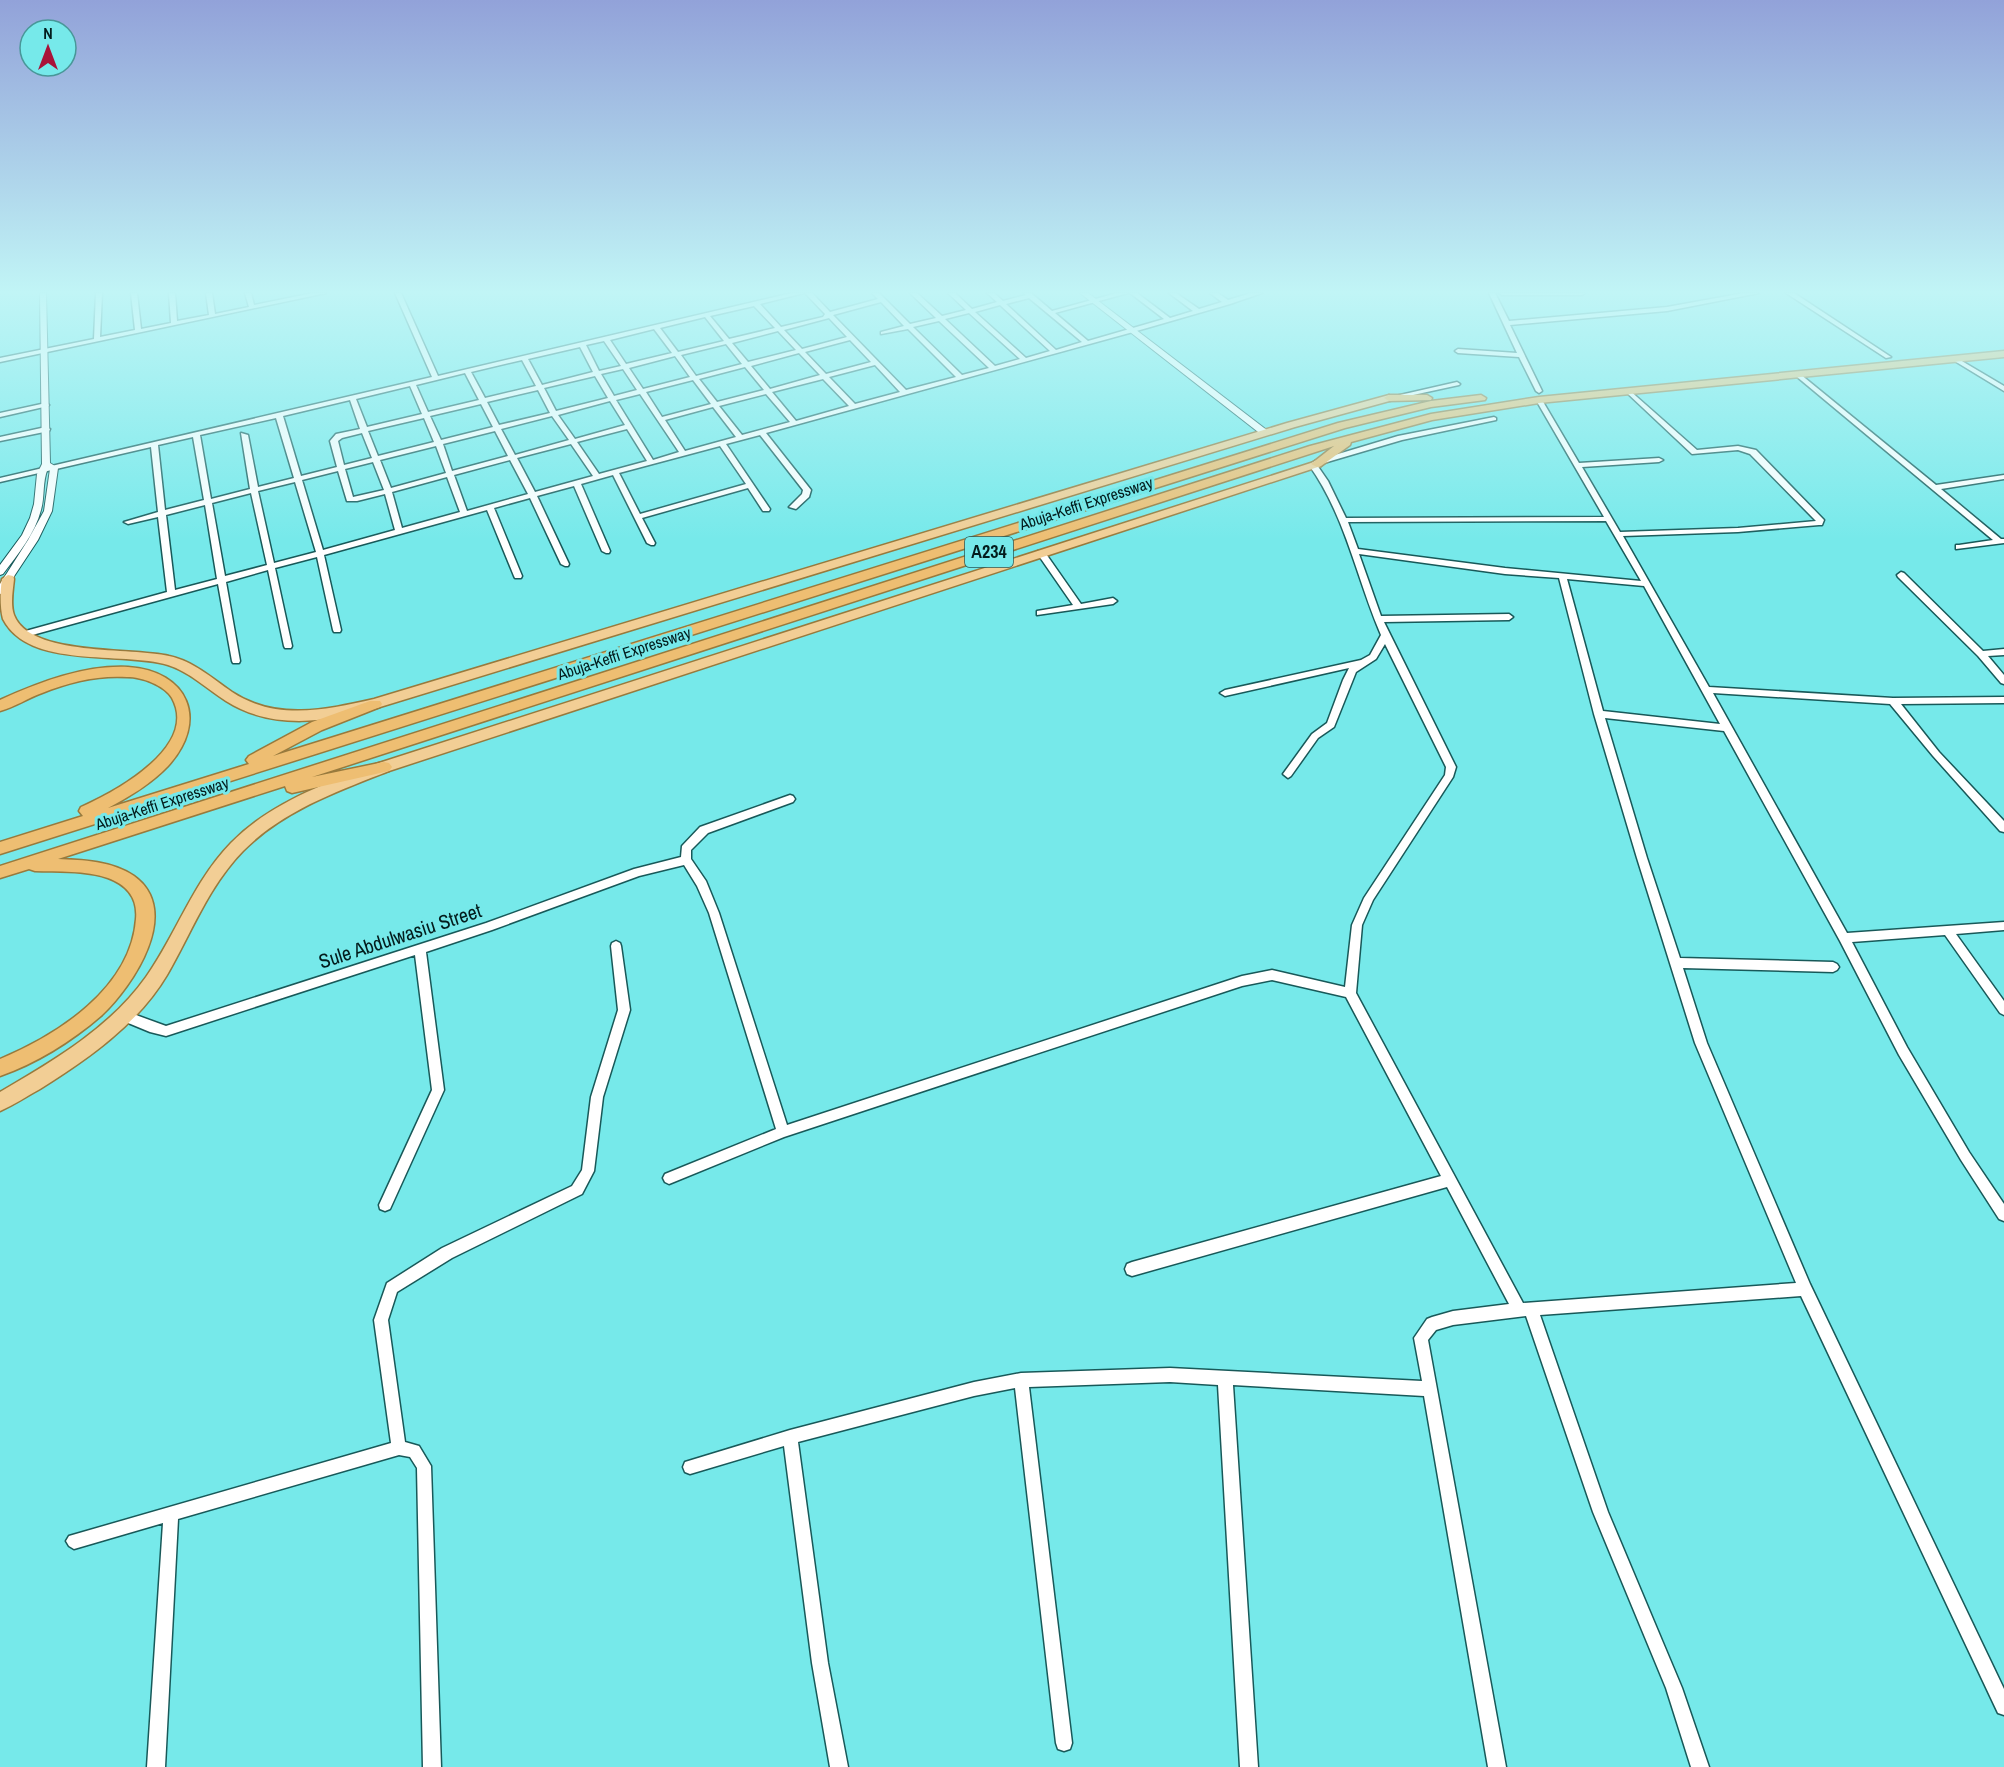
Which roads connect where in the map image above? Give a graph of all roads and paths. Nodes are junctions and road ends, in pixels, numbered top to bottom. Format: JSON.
{"nodes":[{"id":1,"x":45,"y":375,"type":"edge"},
{"id":2,"x":447,"y":375,"type":"edge"},
{"id":3,"x":469,"y":375,"type":"edge"},
{"id":4,"x":533,"y":375,"type":"edge"},
{"id":5,"x":591,"y":375,"type":"edge"},
{"id":6,"x":598,"y":375,"type":"edge"},
{"id":7,"x":632,"y":375,"type":"edge"},
{"id":8,"x":691,"y":375,"type":"edge"},
{"id":9,"x":708,"y":375,"type":"edge"},
{"id":10,"x":757,"y":375,"type":"edge"},
{"id":11,"x":888,"y":375,"type":"edge"},
{"id":12,"x":958,"y":375,"type":"edge"},
{"id":13,"x":970,"y":375,"type":"edge"},
{"id":14,"x":1189,"y":375,"type":"edge"},
{"id":15,"x":1530,"y":375,"type":"edge"},
{"id":16,"x":1723,"y":375,"type":"edge"},
{"id":17,"x":1793,"y":375,"type":"edge"},
{"id":18,"x":1798,"y":375,"type":"edge"},
{"id":19,"x":1981,"y":375,"type":"edge"},
{"id":20,"x":824,"y":376,"type":"joint"},
{"id":21,"x":436,"y":378,"type":"joint"},
{"id":22,"x":961,"y":378,"type":"junction"},
{"id":23,"x":694,"y":379,"type":"junction"},
{"id":24,"x":412,"y":384,"type":"junction"},
{"id":25,"x":1458,"y":384,"type":"dead end"},
{"id":26,"x":540,"y":388,"type":"junction"},
{"id":27,"x":2004,"y":389,"type":"edge"},
{"id":28,"x":769,"y":390,"type":"junction"},
{"id":29,"x":1628,"y":391,"type":"junction"},
{"id":30,"x":644,"y":392,"type":"junction"},
{"id":31,"x":905,"y":393,"type":"junction"},
{"id":32,"x":1539,"y":396,"type":"junction"},
{"id":33,"x":352,"y":398,"type":"junction"},
{"id":34,"x":1389,"y":398,"type":"junction"},
{"id":35,"x":1470,"y":399,"type":"junction"},
{"id":36,"x":614,"y":400,"type":"junction"},
{"id":37,"x":483,"y":402,"type":"junction"},
{"id":38,"x":46,"y":405,"type":"junction"},
{"id":39,"x":715,"y":405,"type":"junction"},
{"id":40,"x":854,"y":407,"type":"junction"},
{"id":41,"x":0,"y":415,"type":"edge"},
{"id":42,"x":279,"y":415,"type":"junction"},
{"id":43,"x":555,"y":415,"type":"junction"},
{"id":44,"x":426,"y":416,"type":"junction"},
{"id":45,"x":661,"y":419,"type":"junction"},
{"id":46,"x":1494,"y":419,"type":"dead end"},
{"id":47,"x":794,"y":423,"type":"junction"},
{"id":48,"x":630,"y":426,"type":"junction"},
{"id":49,"x":46,"y":429,"type":"junction"},
{"id":50,"x":498,"y":429,"type":"junction"},
{"id":51,"x":365,"y":430,"type":"junction"},
{"id":52,"x":762,"y":432,"type":"junction"},
{"id":53,"x":1265,"y":433,"type":"junction"},
{"id":54,"x":1365,"y":433,"type":"junction"},
{"id":55,"x":196,"y":434,"type":"junction"},
{"id":56,"x":244,"y":435,"type":"dead end"},
{"id":57,"x":740,"y":438,"type":"junction"},
{"id":58,"x":0,"y":439,"type":"edge"},
{"id":59,"x":573,"y":442,"type":"junction"},
{"id":60,"x":722,"y":443,"type":"junction"},
{"id":61,"x":154,"y":444,"type":"junction"},
{"id":62,"x":439,"y":444,"type":"junction"},
{"id":63,"x":684,"y":454,"type":"junction"},
{"id":64,"x":513,"y":457,"type":"junction"},
{"id":65,"x":376,"y":459,"type":"junction"},
{"id":66,"x":1659,"y":460,"type":"dead end"},
{"id":67,"x":651,"y":462,"type":"junction"},
{"id":68,"x":1315,"y":464,"type":"junction"},
{"id":69,"x":1577,"y":465,"type":"junction"},
{"id":70,"x":47,"y":467,"type":"junction"},
{"id":71,"x":341,"y":468,"type":"junction"},
{"id":72,"x":615,"y":472,"type":"junction"},
{"id":73,"x":450,"y":474,"type":"junction"},
{"id":74,"x":597,"y":477,"type":"junction"},
{"id":75,"x":2004,"y":477,"type":"edge"},
{"id":76,"x":298,"y":479,"type":"junction"},
{"id":77,"x":0,"y":480,"type":"edge"},
{"id":78,"x":577,"y":483,"type":"junction"},
{"id":79,"x":750,"y":485,"type":"junction"},
{"id":80,"x":1934,"y":488,"type":"junction"},
{"id":81,"x":253,"y":490,"type":"junction"},
{"id":82,"x":388,"y":491,"type":"junction"},
{"id":83,"x":533,"y":496,"type":"junction"},
{"id":84,"x":209,"y":502,"type":"junction"},
{"id":85,"x":490,"y":507,"type":"junction"},
{"id":86,"x":793,"y":507,"type":"dead end"},
{"id":87,"x":766,"y":509,"type":"dead end"},
{"id":88,"x":163,"y":514,"type":"junction"},
{"id":89,"x":464,"y":514,"type":"junction"},
{"id":90,"x":637,"y":517,"type":"junction"},
{"id":91,"x":1609,"y":519,"type":"junction"},
{"id":92,"x":1341,"y":520,"type":"junction"},
{"id":93,"x":128,"y":522,"type":"dead end"},
{"id":94,"x":399,"y":531,"type":"junction"},
{"id":95,"x":1618,"y":534,"type":"junction"},
{"id":96,"x":2002,"y":542,"type":"edge"},
{"id":97,"x":651,"y":543,"type":"dead end"},
{"id":98,"x":1959,"y":547,"type":"dead end"},
{"id":99,"x":606,"y":550,"type":"dead end"},
{"id":100,"x":1353,"y":551,"type":"junction"},
{"id":101,"x":320,"y":553,"type":"junction"},
{"id":102,"x":1041,"y":554,"type":"junction"},
{"id":103,"x":565,"y":564,"type":"dead end"},
{"id":104,"x":273,"y":566,"type":"junction"},
{"id":105,"x":4,"y":575,"type":"edge"},
{"id":106,"x":1901,"y":575,"type":"dead end"},
{"id":107,"x":518,"y":576,"type":"dead end"},
{"id":108,"x":1562,"y":576,"type":"junction"},
{"id":109,"x":222,"y":580,"type":"junction"},
{"id":110,"x":1647,"y":584,"type":"junction"},
{"id":111,"x":0,"y":591,"type":"edge"},
{"id":112,"x":171,"y":594,"type":"junction"},
{"id":113,"x":1113,"y":601,"type":"dead end"},
{"id":114,"x":1079,"y":607,"type":"junction"},
{"id":115,"x":1040,"y":613,"type":"dead end"},
{"id":116,"x":1509,"y":617,"type":"dead end"},
{"id":117,"x":1378,"y":619,"type":"junction"},
{"id":118,"x":337,"y":630,"type":"dead end"},
{"id":119,"x":25,"y":634,"type":"junction"},
{"id":120,"x":1386,"y":634,"type":"junction"},
{"id":121,"x":288,"y":646,"type":"dead end"},
{"id":122,"x":2004,"y":652,"type":"edge"},
{"id":123,"x":1981,"y":654,"type":"junction"},
{"id":124,"x":236,"y":661,"type":"dead end"},
{"id":125,"x":1364,"y":662,"type":"junction"},
{"id":126,"x":2004,"y":681,"type":"edge"},
{"id":127,"x":1706,"y":690,"type":"junction"},
{"id":128,"x":1225,"y":693,"type":"dead end"},
{"id":129,"x":2004,"y":700,"type":"edge"},
{"id":130,"x":1893,"y":701,"type":"junction"},
{"id":131,"x":375,"y":704,"type":"junction"},
{"id":132,"x":0,"y":706,"type":"edge"},
{"id":133,"x":1599,"y":714,"type":"junction"},
{"id":134,"x":1727,"y":728,"type":"junction"},
{"id":135,"x":384,"y":767,"type":"junction"},
{"id":136,"x":1288,"y":774,"type":"dead end"},
{"id":137,"x":227,"y":776,"type":"junction"},
{"id":138,"x":241,"y":794,"type":"junction"},
{"id":139,"x":790,"y":799,"type":"dead end"},
{"id":140,"x":2004,"y":828,"type":"edge"},
{"id":141,"x":0,"y":843,"type":"edge"},
{"id":142,"x":0,"y":848,"type":"edge"},
{"id":143,"x":686,"y":860,"type":"junction"},
{"id":144,"x":26,"y":864,"type":"junction"},
{"id":145,"x":0,"y":872,"type":"edge"},
{"id":146,"x":2004,"y":926,"type":"edge"},
{"id":147,"x":1949,"y":932,"type":"junction"},
{"id":148,"x":1844,"y":938,"type":"junction"},
{"id":149,"x":616,"y":946,"type":"dead end"},
{"id":150,"x":420,"y":949,"type":"junction"},
{"id":151,"x":1675,"y":963,"type":"junction"},
{"id":152,"x":1833,"y":967,"type":"dead end"},
{"id":153,"x":1350,"y":993,"type":"junction"},
{"id":154,"x":2004,"y":1010,"type":"edge"},
{"id":155,"x":125,"y":1016,"type":"junction"},
{"id":156,"x":0,"y":1068,"type":"edge"},
{"id":157,"x":0,"y":1102,"type":"edge"},
{"id":158,"x":783,"y":1132,"type":"junction"},
{"id":159,"x":669,"y":1178,"type":"dead end"},
{"id":160,"x":1449,"y":1180,"type":"junction"},
{"id":161,"x":385,"y":1205,"type":"dead end"},
{"id":162,"x":2004,"y":1215,"type":"edge"},
{"id":163,"x":1132,"y":1269,"type":"dead end"},
{"id":164,"x":1804,"y":1289,"type":"junction"},
{"id":165,"x":1525,"y":1310,"type":"junction"},
{"id":166,"x":1226,"y":1378,"type":"junction"},
{"id":167,"x":1021,"y":1380,"type":"junction"},
{"id":168,"x":1431,"y":1389,"type":"junction"},
{"id":169,"x":790,"y":1437,"type":"junction"},
{"id":170,"x":399,"y":1448,"type":"junction"},
{"id":171,"x":690,"y":1467,"type":"dead end"},
{"id":172,"x":171,"y":1514,"type":"junction"},
{"id":173,"x":74,"y":1541,"type":"dead end"},
{"id":174,"x":2004,"y":1707,"type":"edge"},
{"id":175,"x":1064,"y":1743,"type":"dead end"},
{"id":176,"x":156,"y":1767,"type":"edge"},
{"id":177,"x":432,"y":1767,"type":"edge"},
{"id":178,"x":839,"y":1767,"type":"edge"},
{"id":179,"x":1250,"y":1767,"type":"edge"},
{"id":180,"x":1497,"y":1767,"type":"edge"},
{"id":181,"x":1700,"y":1767,"type":"edge"}],
"edges":[{"from":1,"to":38,"type":"street"},
{"from":2,"to":21,"type":"street"},
{"from":3,"to":37,"type":"street"},
{"from":4,"to":26,"type":"street"},
{"from":5,"to":26,"type":"street"},
{"from":6,"to":36,"type":"street"},
{"from":7,"to":30,"type":"street"},
{"from":8,"to":23,"type":"street"},
{"from":9,"to":23,"type":"street"},
{"from":10,"to":28,"type":"street"},
{"from":11,"to":31,"type":"street"},
{"from":12,"to":22,"type":"street"},
{"from":13,"to":22,"type":"street"},
{"from":14,"to":53,"type":"street"},
{"from":15,"to":32,"type":"street"},
{"from":16,"to":32,"type":"highway","name":"Abuja-Keffi Expressway","number":"A234"},
{"from":17,"to":29,"type":"highway","name":"Abuja-Keffi Expressway","number":"A234"},
{"from":18,"to":80,"type":"street"},
{"from":19,"to":27,"type":"street"},
{"from":20,"to":28,"type":"street"},
{"from":20,"to":40,"type":"street"},
{"from":21,"to":24,"type":"street"},
{"from":22,"to":31,"type":"street"},
{"from":23,"to":30,"type":"street"},
{"from":23,"to":39,"type":"street"},
{"from":24,"to":33,"type":"street"},
{"from":24,"to":44,"type":"street"},
{"from":25,"to":34,"type":"street"},
{"from":26,"to":37,"type":"street"},
{"from":26,"to":43,"type":"street"},
{"from":28,"to":39,"type":"street"},
{"from":28,"to":47,"type":"street"},
{"from":29,"to":32,"type":"highway","name":"Abuja-Keffi Expressway","number":"A234"},
{"from":29,"to":95,"type":"street"},
{"from":30,"to":36,"type":"street"},
{"from":30,"to":45,"type":"street"},
{"from":31,"to":40,"type":"street"},
{"from":32,"to":35,"type":"highway","name":"Abuja-Keffi Expressway","number":"A234"},
{"from":32,"to":54,"type":"highway","name":"Abuja-Keffi Expressway","number":"A234"},
{"from":32,"to":69,"type":"street"},
{"from":33,"to":42,"type":"street"},
{"from":33,"to":51,"type":"street"},
{"from":34,"to":35,"type":"highway"},
{"from":34,"to":53,"type":"main road","name":"Abuja-Keffi Expressway"},
{"from":35,"to":137,"type":"highway","name":"Abuja-Keffi Expressway","number":"A234"},
{"from":36,"to":43,"type":"street"},
{"from":36,"to":48,"type":"street"},
{"from":37,"to":44,"type":"street"},
{"from":37,"to":50,"type":"street"},
{"from":38,"to":41,"type":"street"},
{"from":38,"to":49,"type":"street"},
{"from":39,"to":45,"type":"street"},
{"from":39,"to":57,"type":"street"},
{"from":40,"to":47,"type":"street"},
{"from":42,"to":55,"type":"street"},
{"from":42,"to":76,"type":"street"},
{"from":43,"to":50,"type":"street"},
{"from":43,"to":59,"type":"street"},
{"from":44,"to":51,"type":"street"},
{"from":44,"to":62,"type":"street"},
{"from":45,"to":63,"type":"street"},
{"from":46,"to":68,"type":"street"},
{"from":47,"to":52,"type":"street"},
{"from":48,"to":59,"type":"street"},
{"from":48,"to":67,"type":"street"},
{"from":49,"to":58,"type":"street"},
{"from":49,"to":70,"type":"street"},
{"from":50,"to":62,"type":"street"},
{"from":50,"to":64,"type":"street"},
{"from":51,"to":65,"type":"street"},
{"from":51,"to":71,"type":"street"},
{"from":52,"to":57,"type":"street"},
{"from":52,"to":86,"type":"street"},
{"from":53,"to":131,"type":"main road","name":"Abuja-Keffi Expressway"},
{"from":54,"to":68,"type":"highway"},
{"from":54,"to":138,"type":"highway","name":"Abuja-Keffi Expressway","number":"A234"},
{"from":55,"to":61,"type":"street"},
{"from":55,"to":84,"type":"street"},
{"from":56,"to":81,"type":"street"},
{"from":57,"to":60,"type":"street"},
{"from":59,"to":64,"type":"street"},
{"from":59,"to":74,"type":"street"},
{"from":60,"to":63,"type":"street"},
{"from":60,"to":79,"type":"street"},
{"from":61,"to":70,"type":"street"},
{"from":61,"to":88,"type":"street"},
{"from":62,"to":65,"type":"street"},
{"from":62,"to":73,"type":"street"},
{"from":63,"to":67,"type":"street"},
{"from":64,"to":73,"type":"street"},
{"from":64,"to":83,"type":"street"},
{"from":65,"to":71,"type":"street"},
{"from":65,"to":82,"type":"street"},
{"from":66,"to":69,"type":"street"},
{"from":67,"to":72,"type":"street"},
{"from":68,"to":92,"type":"street"},
{"from":68,"to":102,"type":"main road","name":"Abuja-Keffi Expressway"},
{"from":69,"to":91,"type":"street"},
{"from":70,"to":77,"type":"street"},
{"from":70,"to":105,"type":"street"},
{"from":71,"to":76,"type":"street"},
{"from":71,"to":82,"type":"street"},
{"from":72,"to":74,"type":"street"},
{"from":72,"to":90,"type":"street"},
{"from":73,"to":82,"type":"street"},
{"from":73,"to":89,"type":"street"},
{"from":74,"to":78,"type":"street"},
{"from":75,"to":80,"type":"street"},
{"from":76,"to":81,"type":"street"},
{"from":76,"to":101,"type":"street"},
{"from":78,"to":83,"type":"street"},
{"from":78,"to":99,"type":"street"},
{"from":79,"to":87,"type":"street"},
{"from":79,"to":90,"type":"street"},
{"from":80,"to":96,"type":"street"},
{"from":81,"to":84,"type":"street"},
{"from":81,"to":104,"type":"street"},
{"from":82,"to":94,"type":"street"},
{"from":83,"to":85,"type":"street"},
{"from":83,"to":103,"type":"street"},
{"from":84,"to":88,"type":"street"},
{"from":84,"to":109,"type":"street"},
{"from":85,"to":89,"type":"street"},
{"from":85,"to":107,"type":"street"},
{"from":88,"to":93,"type":"street"},
{"from":88,"to":112,"type":"street"},
{"from":89,"to":94,"type":"street"},
{"from":90,"to":97,"type":"street"},
{"from":91,"to":92,"type":"street"},
{"from":91,"to":95,"type":"street"},
{"from":92,"to":100,"type":"street"},
{"from":94,"to":101,"type":"street"},
{"from":95,"to":110,"type":"street"},
{"from":96,"to":98,"type":"street"},
{"from":100,"to":108,"type":"street"},
{"from":100,"to":117,"type":"street"},
{"from":101,"to":104,"type":"street"},
{"from":101,"to":118,"type":"street"},
{"from":102,"to":114,"type":"street"},
{"from":102,"to":135,"type":"main road","name":"Abuja-Keffi Expressway"},
{"from":104,"to":109,"type":"street"},
{"from":104,"to":121,"type":"street"},
{"from":105,"to":111,"type":"street"},
{"from":105,"to":119,"type":"main road"},
{"from":106,"to":123,"type":"street"},
{"from":108,"to":110,"type":"street"},
{"from":108,"to":133,"type":"street"},
{"from":109,"to":112,"type":"street"},
{"from":109,"to":124,"type":"street"},
{"from":110,"to":127,"type":"street"},
{"from":112,"to":119,"type":"street"},
{"from":113,"to":114,"type":"street"},
{"from":114,"to":115,"type":"street"},
{"from":116,"to":117,"type":"street"},
{"from":117,"to":120,"type":"street"},
{"from":119,"to":131,"type":"main road","name":"Abuja-Keffi Expressway"},
{"from":120,"to":125,"type":"street"},
{"from":120,"to":153,"type":"street"},
{"from":122,"to":123,"type":"street"},
{"from":123,"to":126,"type":"street"},
{"from":125,"to":128,"type":"street"},
{"from":125,"to":136,"type":"street"},
{"from":127,"to":130,"type":"street"},
{"from":127,"to":134,"type":"street"},
{"from":129,"to":130,"type":"street"},
{"from":130,"to":140,"type":"street"},
{"from":131,"to":137,"type":"highway"},
{"from":132,"to":141,"type":"highway"},
{"from":133,"to":134,"type":"street"},
{"from":133,"to":151,"type":"street"},
{"from":134,"to":148,"type":"street"},
{"from":135,"to":138,"type":"highway"},
{"from":135,"to":155,"type":"main road","name":"Abuja-Keffi Expressway"},
{"from":137,"to":142,"type":"highway","name":"Abuja-Keffi Expressway","number":"A234"},
{"from":138,"to":144,"type":"highway","name":"Abuja-Keffi Expressway","number":"A234"},
{"from":139,"to":143,"type":"street"},
{"from":143,"to":150,"type":"street","name":"Sule Abdulwasiu Street"},
{"from":143,"to":158,"type":"street"},
{"from":144,"to":145,"type":"highway","name":"Abuja-Keffi Expressway","number":"A234"},
{"from":144,"to":156,"type":"highway"},
{"from":146,"to":147,"type":"street"},
{"from":147,"to":148,"type":"street"},
{"from":147,"to":154,"type":"street"},
{"from":148,"to":162,"type":"street"},
{"from":149,"to":170,"type":"street"},
{"from":150,"to":155,"type":"street","name":"Sule Abdulwasiu Street"},
{"from":150,"to":161,"type":"street"},
{"from":151,"to":152,"type":"street"},
{"from":151,"to":164,"type":"street"},
{"from":153,"to":158,"type":"street"},
{"from":153,"to":160,"type":"street"},
{"from":155,"to":157,"type":"main road","name":"Abuja-Keffi Expressway"},
{"from":158,"to":159,"type":"street"},
{"from":160,"to":163,"type":"street"},
{"from":160,"to":165,"type":"street"},
{"from":164,"to":165,"type":"street"},
{"from":164,"to":174,"type":"street"},
{"from":165,"to":168,"type":"street"},
{"from":165,"to":181,"type":"street"},
{"from":166,"to":167,"type":"street"},
{"from":166,"to":168,"type":"street"},
{"from":166,"to":179,"type":"street"},
{"from":167,"to":169,"type":"street"},
{"from":167,"to":175,"type":"street"},
{"from":168,"to":180,"type":"street"},
{"from":169,"to":171,"type":"street"},
{"from":169,"to":178,"type":"street"},
{"from":170,"to":172,"type":"street"},
{"from":170,"to":177,"type":"street"},
{"from":172,"to":173,"type":"street"},
{"from":172,"to":176,"type":"street"}]}
